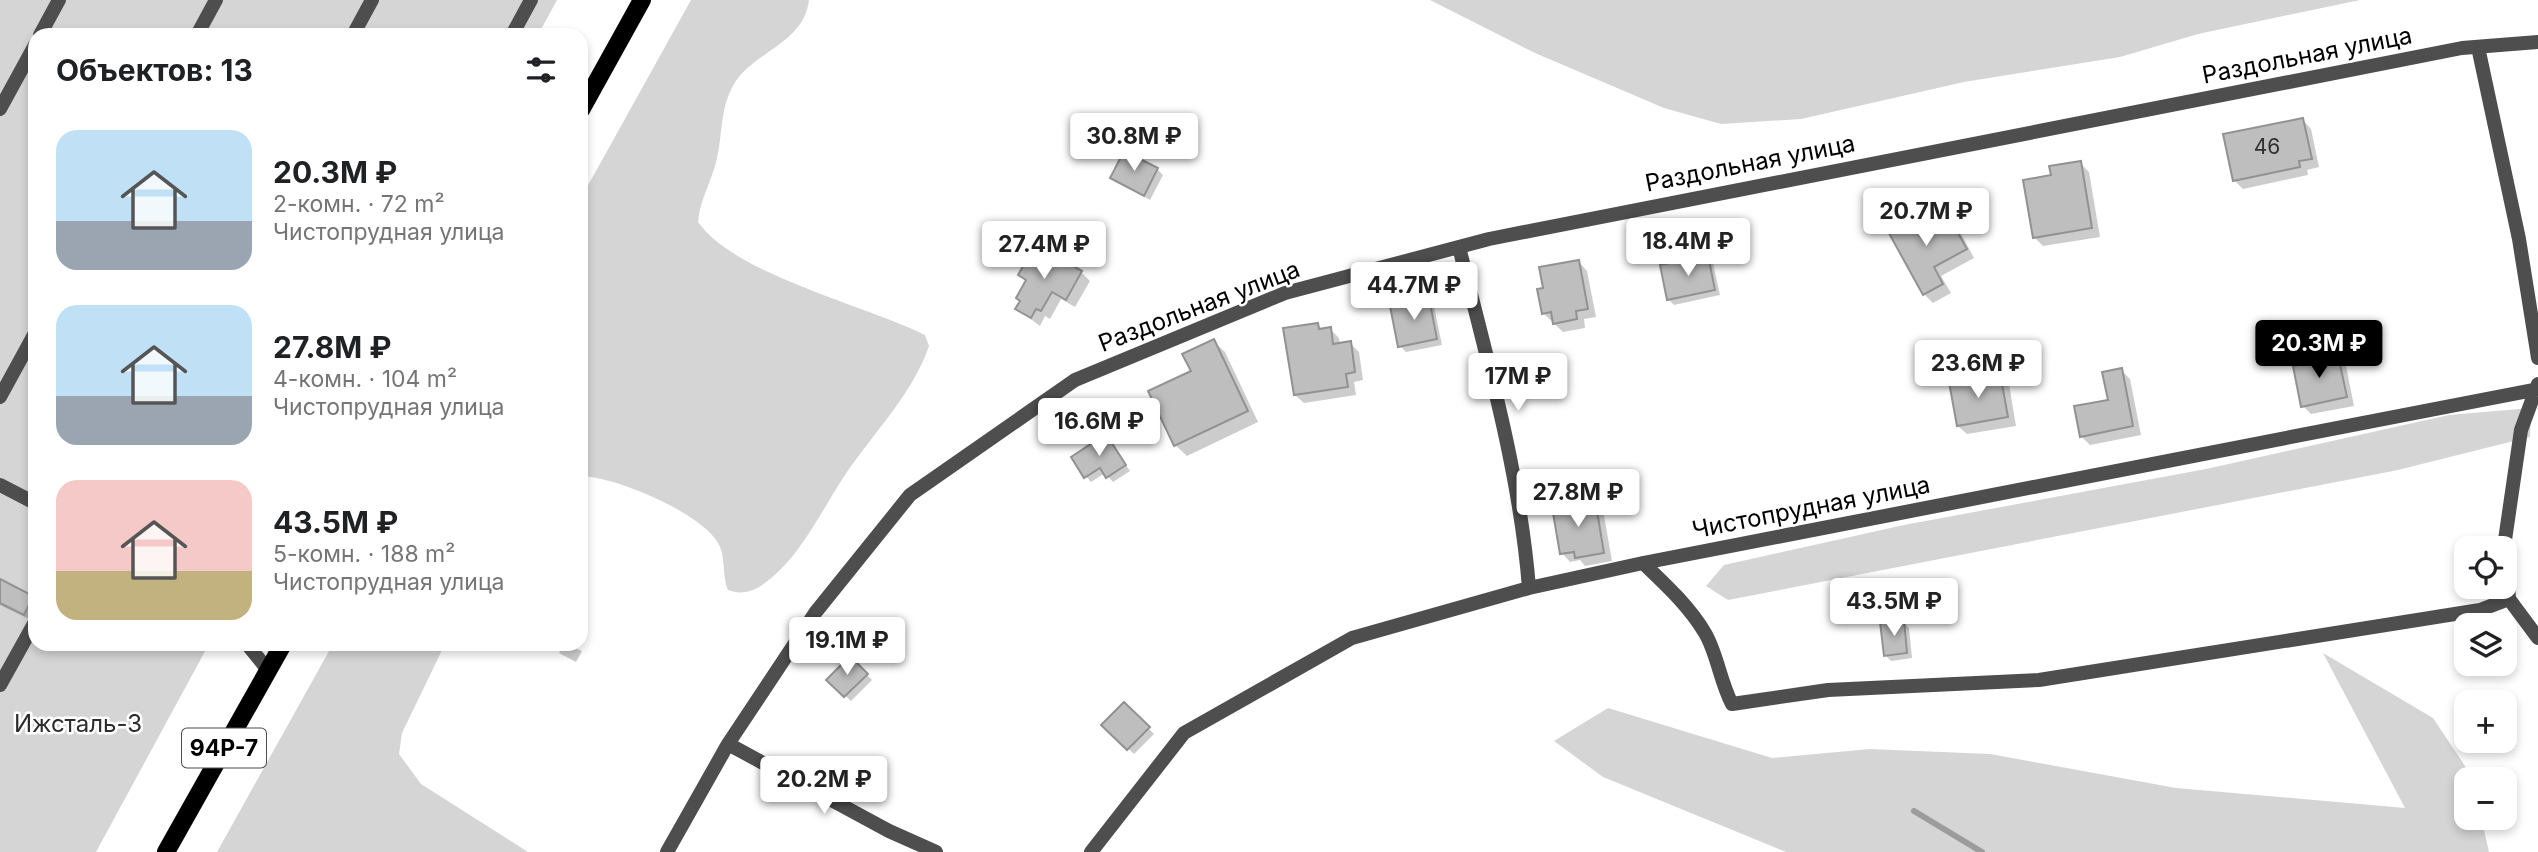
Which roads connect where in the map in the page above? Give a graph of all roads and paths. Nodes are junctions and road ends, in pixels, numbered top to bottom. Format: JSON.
{"nodes":[{"id":1,"x":59,"y":0,"type":"edge"},
{"id":2,"x":216,"y":0,"type":"edge"},
{"id":3,"x":372,"y":0,"type":"edge"},
{"id":4,"x":531,"y":0,"type":"edge"},
{"id":5,"x":642,"y":0,"type":"edge"},
{"id":6,"x":44,"y":28,"type":"edge"},
{"id":7,"x":201,"y":28,"type":"edge"},
{"id":8,"x":357,"y":28,"type":"edge"},
{"id":9,"x":516,"y":28,"type":"edge"},
{"id":10,"x":2538,"y":42,"type":"edge"},
{"id":11,"x":2478,"y":47,"type":"junction"},
{"id":12,"x":28,"y":57,"type":"edge"},
{"id":13,"x":588,"y":97,"type":"edge"},
{"id":14,"x":0,"y":109,"type":"edge"},
{"id":15,"x":1459,"y":247,"type":"junction"},
{"id":16,"x":28,"y":345,"type":"edge"},
{"id":17,"x":2538,"y":358,"type":"edge"},
{"id":18,"x":2537,"y":387,"type":"edge"},
{"id":19,"x":0,"y":397,"type":"edge"},
{"id":20,"x":0,"y":485,"type":"edge"},
{"id":21,"x":28,"y":499,"type":"edge"},
{"id":22,"x":2506,"y":536,"type":"edge"},
{"id":23,"x":1643,"y":563,"type":"junction"},
{"id":24,"x":1529,"y":588,"type":"junction"},
{"id":25,"x":2507,"y":599,"type":"edge"},
{"id":26,"x":2510,"y":599,"type":"edge"},
{"id":27,"x":28,"y":635,"type":"edge"},
{"id":28,"x":2538,"y":638,"type":"edge"},
{"id":29,"x":253,"y":651,"type":"edge"},
{"id":30,"x":278,"y":651,"type":"edge"},
{"id":31,"x":268,"y":670,"type":"junction"},
{"id":32,"x":0,"y":685,"type":"edge"},
{"id":33,"x":728,"y":744,"type":"junction"},
{"id":34,"x":166,"y":852,"type":"edge"},
{"id":35,"x":667,"y":852,"type":"edge"},
{"id":36,"x":936,"y":852,"type":"edge"},
{"id":37,"x":1091,"y":852,"type":"edge"}],
"edges":[{"from":1,"to":6,"type":"street"},
{"from":2,"to":7,"type":"street"},
{"from":3,"to":8,"type":"street"},
{"from":4,"to":9,"type":"street"},
{"from":5,"to":13,"type":"main road"},
{"from":10,"to":11,"type":"street","name":"Раздольная улица"},
{"from":11,"to":15,"type":"street","name":"Раздольная улица"},
{"from":11,"to":17,"type":"street"},
{"from":12,"to":14,"type":"street"},
{"from":15,"to":24,"type":"street"},
{"from":15,"to":33,"type":"street","name":"Раздольная улица"},
{"from":16,"to":19,"type":"street"},
{"from":18,"to":22,"type":"street"},
{"from":18,"to":23,"type":"street","name":"Чистопрудная улица"},
{"from":20,"to":21,"type":"street"},
{"from":23,"to":24,"type":"street","name":"Чистопрудная улица"},
{"from":23,"to":25,"type":"street"},
{"from":24,"to":37,"type":"street","name":"Чистопрудная улица"},
{"from":26,"to":28,"type":"street"},
{"from":27,"to":32,"type":"street"},
{"from":29,"to":31,"type":"street"},
{"from":30,"to":31,"type":"main road","number":"94Р-7"},
{"from":31,"to":34,"type":"main road","number":"94Р-7"},
{"from":33,"to":35,"type":"street","name":"Раздольная улица"},
{"from":33,"to":36,"type":"street"}]}
